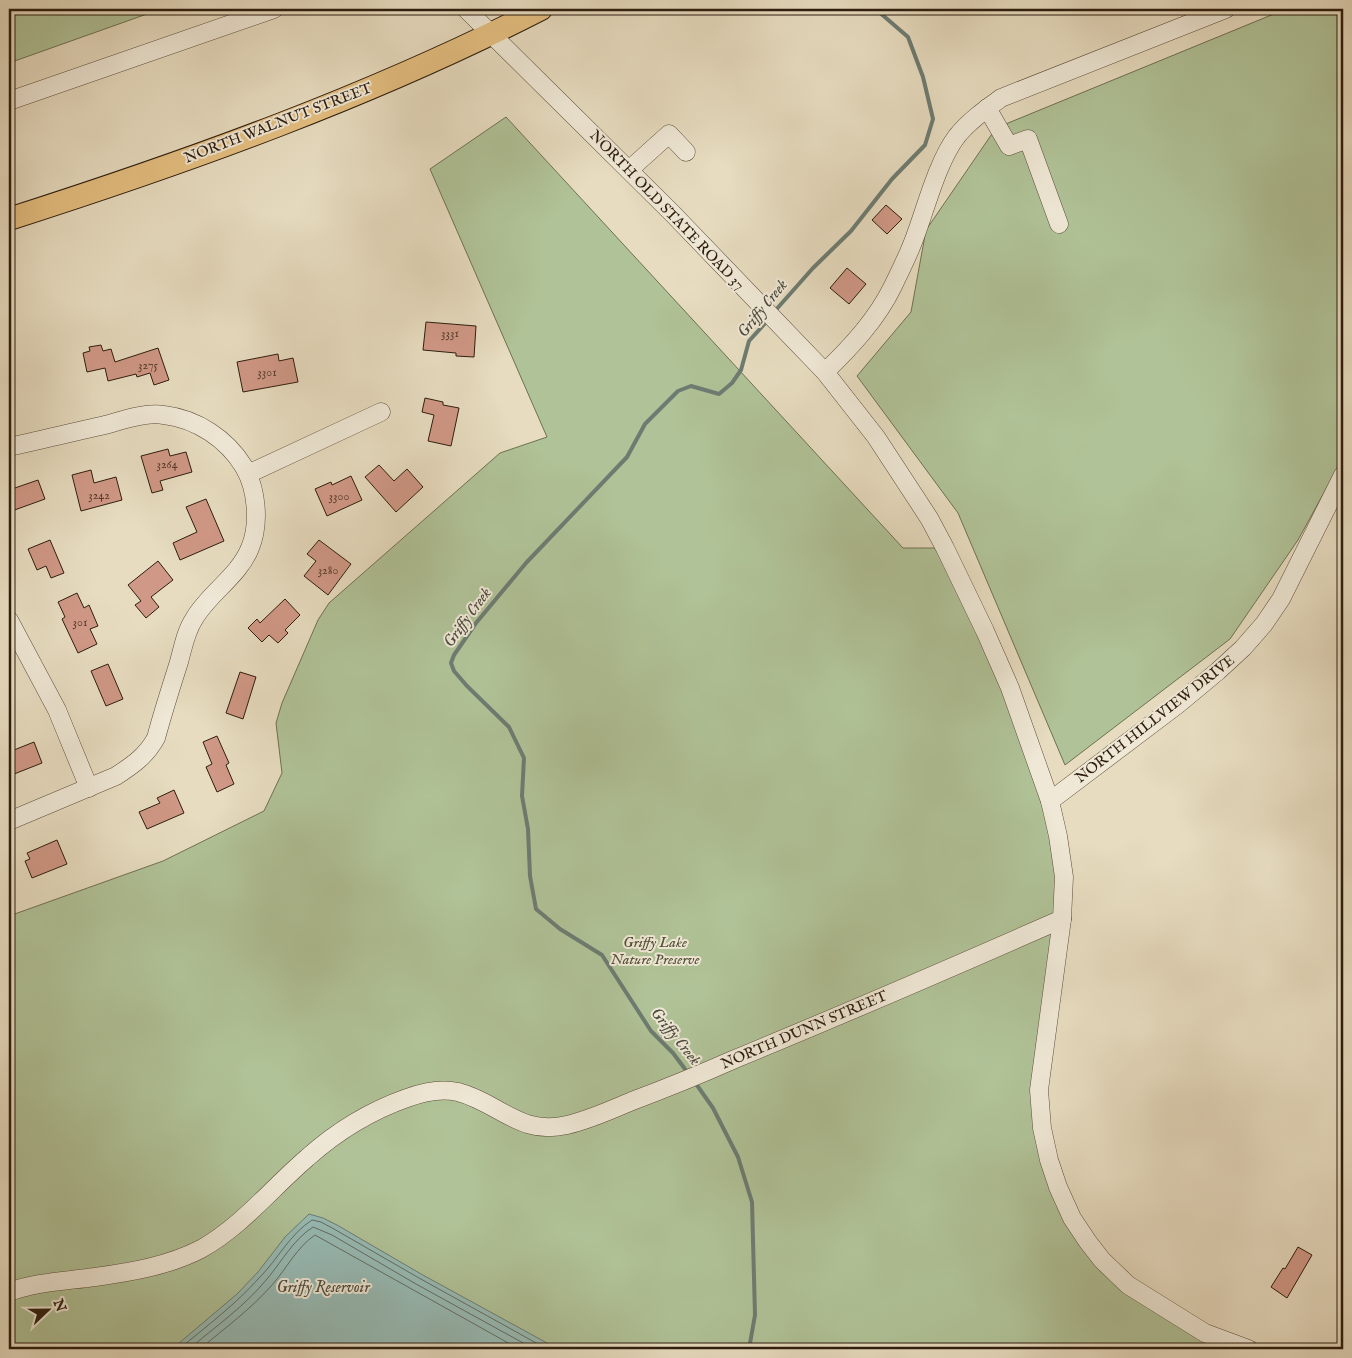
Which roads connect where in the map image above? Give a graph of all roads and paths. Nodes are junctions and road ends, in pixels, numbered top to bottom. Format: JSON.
{"nodes":[{"id":1,"x":274,"y":9,"type":"edge"},
{"id":2,"x":466,"y":9,"type":"edge"},
{"id":3,"x":541,"y":9,"type":"edge"},
{"id":4,"x":1226,"y":9,"type":"edge"},
{"id":5,"x":491,"y":34,"type":"junction"},
{"id":6,"x":9,"y":101,"type":"edge"},
{"id":7,"x":987,"y":108,"type":"junction"},
{"id":8,"x":686,"y":152,"type":"dead end"},
{"id":9,"x":630,"y":170,"type":"junction"},
{"id":10,"x":9,"y":219,"type":"edge"},
{"id":11,"x":1059,"y":224,"type":"dead end"},
{"id":12,"x":825,"y":372,"type":"junction"},
{"id":13,"x":381,"y":412,"type":"dead end"},
{"id":14,"x":9,"y":447,"type":"edge"},
{"id":15,"x":248,"y":474,"type":"junction"},
{"id":16,"x":1343,"y":475,"type":"edge"},
{"id":17,"x":9,"y":620,"type":"edge"},
{"id":18,"x":88,"y":788,"type":"junction"},
{"id":19,"x":1050,"y":801,"type":"junction"},
{"id":20,"x":9,"y":821,"type":"edge"},
{"id":21,"x":1062,"y":919,"type":"junction"},
{"id":22,"x":9,"y":1292,"type":"edge"},
{"id":23,"x":1248,"y":1349,"type":"edge"}],
"edges":[{"from":1,"to":6,"type":"street"},
{"from":2,"to":5,"type":"street","name":"NORTH OLD STATE ROAD 37"},
{"from":3,"to":5,"type":"main road","name":"NORTH WALNUT STREET"},
{"from":4,"to":7,"type":"street"},
{"from":5,"to":9,"type":"street","name":"NORTH OLD STATE ROAD 37"},
{"from":5,"to":10,"type":"main road","name":"NORTH WALNUT STREET"},
{"from":7,"to":11,"type":"street"},
{"from":7,"to":12,"type":"street"},
{"from":8,"to":9,"type":"street"},
{"from":9,"to":12,"type":"street","name":"NORTH OLD STATE ROAD 37"},
{"from":12,"to":19,"type":"street","name":"NORTH OLD STATE ROAD 37"},
{"from":13,"to":15,"type":"street"},
{"from":14,"to":15,"type":"street"},
{"from":15,"to":18,"type":"street"},
{"from":16,"to":19,"type":"street","name":"NORTH HILLVIEW DRIVE"},
{"from":17,"to":18,"type":"street"},
{"from":18,"to":20,"type":"street"},
{"from":19,"to":21,"type":"street","name":"NORTH OLD STATE ROAD 37"},
{"from":21,"to":22,"type":"street","name":"NORTH DUNN STREET"},
{"from":21,"to":23,"type":"street","name":"NORTH OLD STATE ROAD 37"}]}
